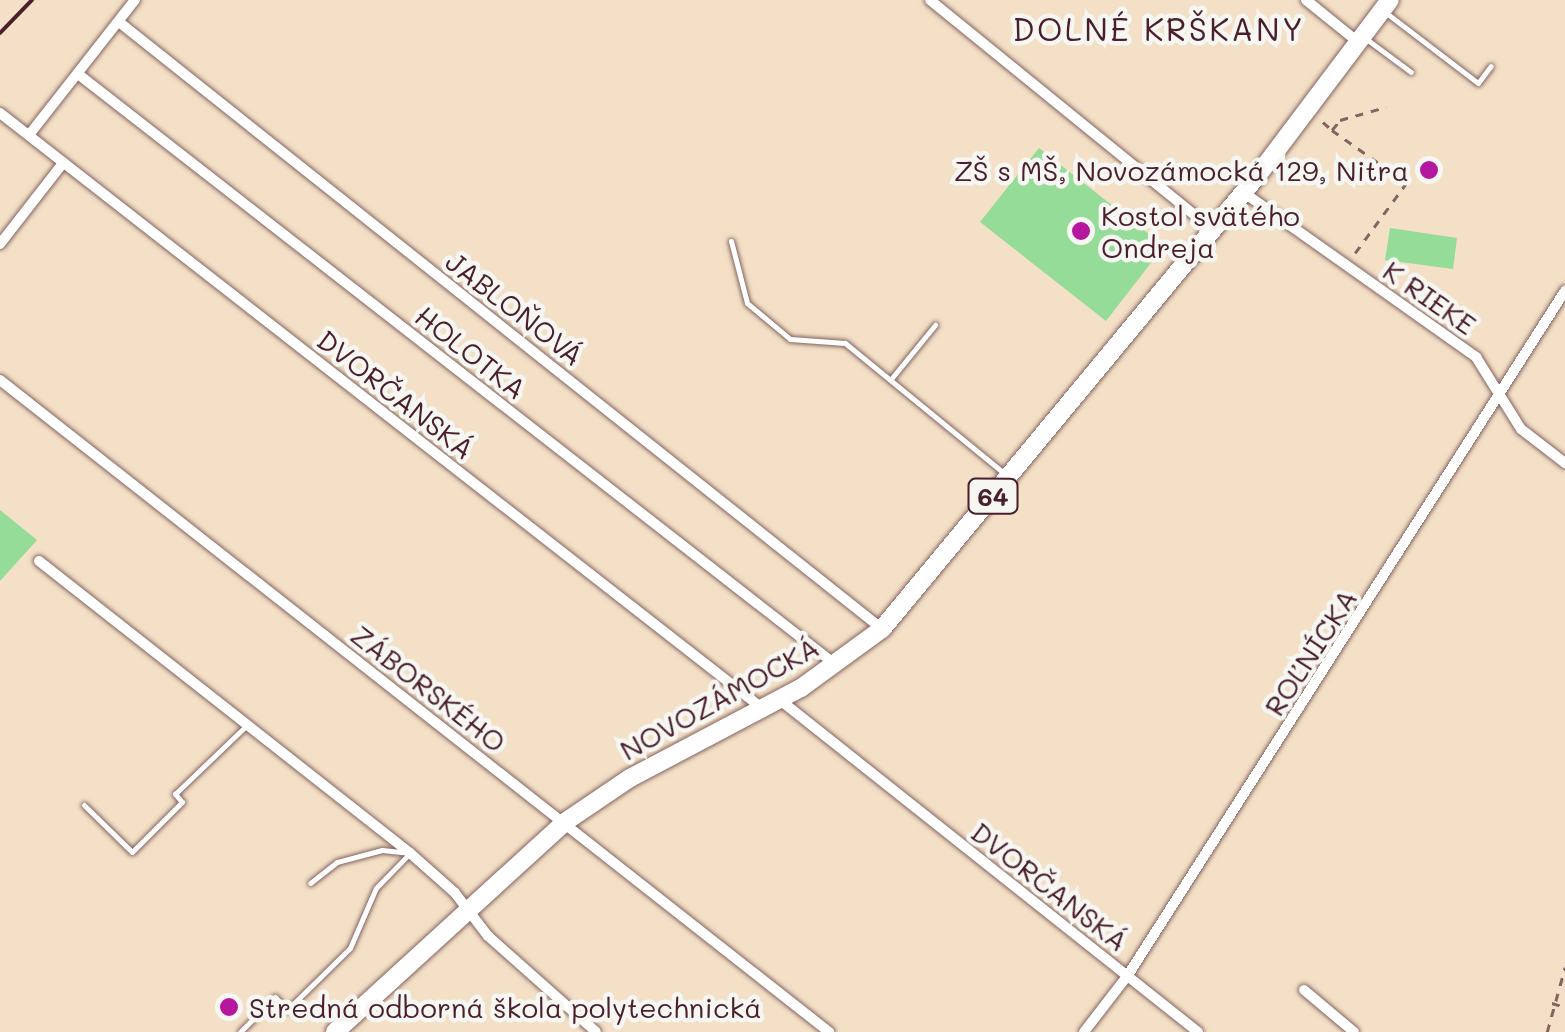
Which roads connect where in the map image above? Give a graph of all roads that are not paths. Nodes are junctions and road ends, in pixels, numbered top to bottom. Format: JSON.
{"nodes":[{"id":1,"x":135,"y":0,"type":"edge"},
{"id":2,"x":930,"y":0,"type":"edge"},
{"id":3,"x":1306,"y":0,"type":"edge"},
{"id":4,"x":1387,"y":5,"type":"edge"},
{"id":5,"x":119,"y":22,"type":"junction"},
{"id":6,"x":1360,"y":39,"type":"junction"},
{"id":7,"x":1491,"y":66,"type":"dead end"},
{"id":8,"x":1411,"y":72,"type":"dead end"},
{"id":9,"x":78,"y":74,"type":"junction"},
{"id":10,"x":0,"y":113,"type":"edge"},
{"id":11,"x":29,"y":135,"type":"junction"},
{"id":12,"x":63,"y":162,"type":"junction"},
{"id":13,"x":1243,"y":192,"type":"junction"},
{"id":14,"x":1212,"y":229,"type":"junction"},
{"id":15,"x":730,"y":241,"type":"dead end"},
{"id":16,"x":0,"y":244,"type":"edge"},
{"id":17,"x":1565,"y":290,"type":"edge"},
{"id":18,"x":935,"y":325,"type":"dead end"},
{"id":19,"x":891,"y":379,"type":"junction"},
{"id":20,"x":0,"y":380,"type":"edge"},
{"id":21,"x":1500,"y":398,"type":"junction"},
{"id":22,"x":1565,"y":463,"type":"edge"},
{"id":23,"x":1008,"y":476,"type":"junction"},
{"id":24,"x":39,"y":561,"type":"dead end"},
{"id":25,"x":882,"y":628,"type":"junction"},
{"id":26,"x":837,"y":666,"type":"junction"},
{"id":27,"x":772,"y":705,"type":"junction"},
{"id":28,"x":246,"y":725,"type":"junction"},
{"id":29,"x":84,"y":806,"type":"dead end"},
{"id":30,"x":565,"y":822,"type":"junction"},
{"id":31,"x":410,"y":853,"type":"junction"},
{"id":32,"x":310,"y":884,"type":"dead end"},
{"id":33,"x":467,"y":908,"type":"junction"},
{"id":34,"x":1128,"y":976,"type":"junction"},
{"id":35,"x":1304,"y":990,"type":"dead end"},
{"id":36,"x":240,"y":1032,"type":"edge"},
{"id":37,"x":335,"y":1032,"type":"edge"},
{"id":38,"x":596,"y":1032,"type":"edge"},
{"id":39,"x":830,"y":1032,"type":"edge"},
{"id":40,"x":1084,"y":1032,"type":"edge"},
{"id":41,"x":1198,"y":1032,"type":"edge"},
{"id":42,"x":1354,"y":1032,"type":"edge"}],
"edges":[{"from":1,"to":5,"type":"street"},
{"from":2,"to":14,"type":"street"},
{"from":3,"to":6,"type":"street"},
{"from":4,"to":6,"type":"main road","name":"NOVOZÁMOCKÁ","number":"64"},
{"from":4,"to":7,"type":"lane"},
{"from":5,"to":9,"type":"street"},
{"from":5,"to":25,"type":"street","name":"JABLOŇOVÁ"},
{"from":6,"to":8,"type":"lane"},
{"from":6,"to":13,"type":"main road","name":"NOVOZÁMOCKÁ","number":"64"},
{"from":9,"to":11,"type":"street"},
{"from":9,"to":26,"type":"street","name":"HOLOTKA"},
{"from":10,"to":11,"type":"street","name":"DVORČANSKÁ"},
{"from":11,"to":12,"type":"street","name":"DVORČANSKÁ"},
{"from":12,"to":16,"type":"street"},
{"from":12,"to":27,"type":"street","name":"DVORČANSKÁ"},
{"from":13,"to":14,"type":"main road","name":"NOVOZÁMOCKÁ","number":"64"},
{"from":13,"to":21,"type":"street","name":"K RIEKE"},
{"from":14,"to":23,"type":"main road","name":"NOVOZÁMOCKÁ","number":"64"},
{"from":15,"to":19,"type":"lane"},
{"from":17,"to":21,"type":"street","name":"ROĽNÍCKA"},
{"from":18,"to":19,"type":"lane"},
{"from":19,"to":23,"type":"lane"},
{"from":20,"to":30,"type":"street","name":"ZÁBORSKÉHO"},
{"from":21,"to":22,"type":"street","name":"K RIEKE"},
{"from":21,"to":34,"type":"street","name":"ROĽNÍCKA"},
{"from":23,"to":25,"type":"main road","name":"NOVOZÁMOCKÁ","number":"64"},
{"from":24,"to":28,"type":"street"},
{"from":25,"to":26,"type":"main road","name":"NOVOZÁMOCKÁ","number":"64"},
{"from":26,"to":27,"type":"main road","name":"NOVOZÁMOCKÁ","number":"64"},
{"from":27,"to":30,"type":"main road","name":"NOVOZÁMOCKÁ","number":"64"},
{"from":27,"to":34,"type":"street","name":"DVORČANSKÁ"},
{"from":28,"to":29,"type":"lane"},
{"from":28,"to":31,"type":"street"},
{"from":30,"to":33,"type":"main road","name":"NOVOZÁMOCKÁ","number":"64"},
{"from":30,"to":39,"type":"street","name":"ZÁBORSKÉHO"},
{"from":31,"to":32,"type":"lane"},
{"from":31,"to":33,"type":"street"},
{"from":31,"to":36,"type":"lane"},
{"from":33,"to":37,"type":"main road","name":"NOVOZÁMOCKÁ","number":"64"},
{"from":33,"to":38,"type":"street"},
{"from":34,"to":40,"type":"street","name":"ROĽNÍCKA"},
{"from":34,"to":41,"type":"street","name":"DVORČANSKÁ"},
{"from":35,"to":42,"type":"street"}]}
